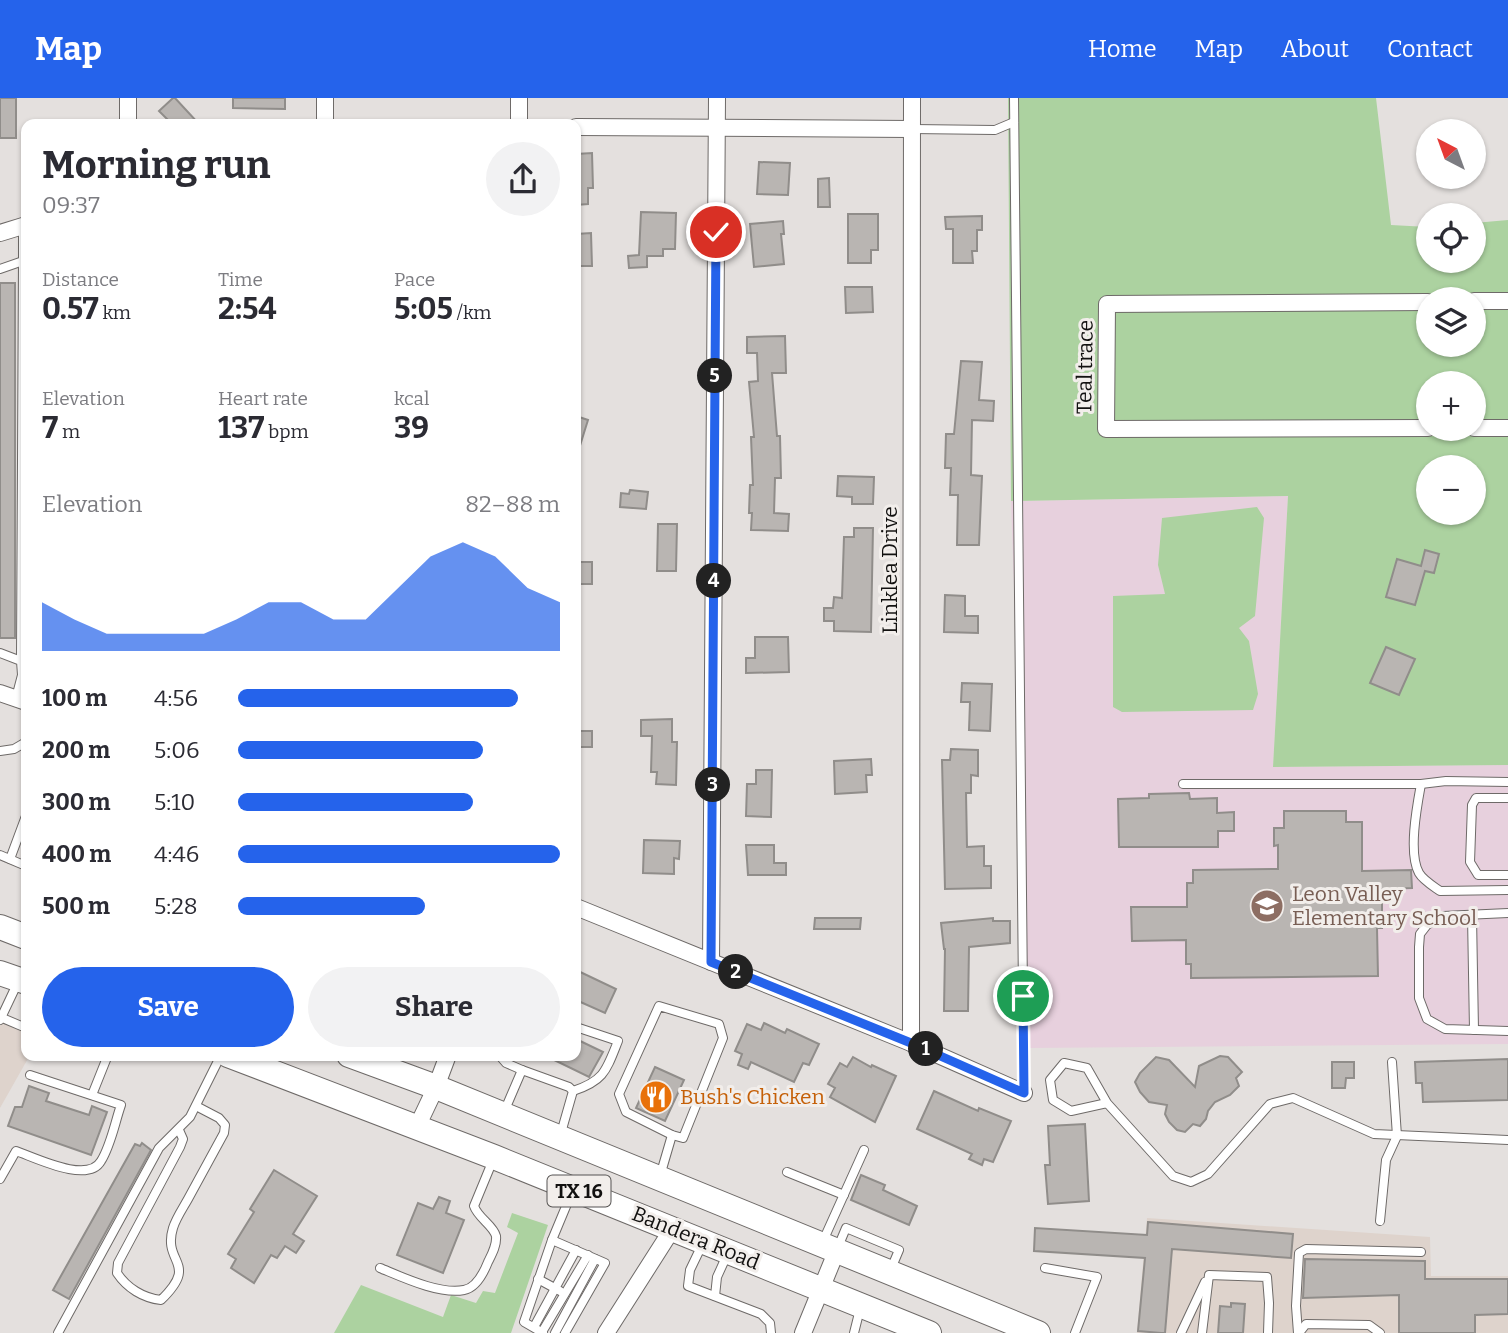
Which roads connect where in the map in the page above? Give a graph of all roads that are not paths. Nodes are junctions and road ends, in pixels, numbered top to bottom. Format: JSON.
{"nodes":[{"id":1,"x":128,"y":98,"type":"edge"},
{"id":2,"x":325,"y":98,"type":"edge"},
{"id":3,"x":519,"y":98,"type":"edge"},
{"id":4,"x":717,"y":98,"type":"edge"},
{"id":5,"x":912,"y":98,"type":"edge"},
{"id":6,"x":1014,"y":98,"type":"edge"},
{"id":7,"x":128,"y":119,"type":"edge"},
{"id":8,"x":325,"y":119,"type":"edge"},
{"id":9,"x":519,"y":119,"type":"edge"},
{"id":10,"x":1014,"y":122,"type":"junction"},
{"id":11,"x":581,"y":127,"type":"edge"},
{"id":12,"x":717,"y":128,"type":"junction"},
{"id":13,"x":912,"y":129,"type":"junction"},
{"id":14,"x":21,"y":226,"type":"edge"},
{"id":15,"x":0,"y":233,"type":"edge"},
{"id":16,"x":21,"y":262,"type":"edge"},
{"id":17,"x":0,"y":269,"type":"edge"},
{"id":18,"x":1486,"y":301,"type":"edge"},
{"id":19,"x":1508,"y":301,"type":"edge"},
{"id":20,"x":1416,"y":302,"type":"edge"},
{"id":21,"x":1416,"y":428,"type":"edge"},
{"id":22,"x":1486,"y":428,"type":"edge"},
{"id":23,"x":1508,"y":428,"type":"edge"},
{"id":24,"x":0,"y":653,"type":"edge"},
{"id":25,"x":21,"y":660,"type":"edge"},
{"id":26,"x":21,"y":678,"type":"edge"},
{"id":27,"x":14,"y":698,"type":"edge"},
{"id":28,"x":21,"y":745,"type":"edge"},
{"id":29,"x":0,"y":751,"type":"edge"},
{"id":30,"x":1508,"y":782,"type":"edge"},
{"id":31,"x":1183,"y":784,"type":"dead end"},
{"id":32,"x":1421,"y":784,"type":"junction"},
{"id":33,"x":1508,"y":798,"type":"edge"},
{"id":34,"x":21,"y":829,"type":"edge"},
{"id":35,"x":0,"y":855,"type":"edge"},
{"id":36,"x":10,"y":859,"type":"junction"},
{"id":37,"x":21,"y":864,"type":"edge"},
{"id":38,"x":1508,"y":875,"type":"edge"},
{"id":39,"x":1508,"y":890,"type":"edge"},
{"id":40,"x":581,"y":909,"type":"edge"},
{"id":41,"x":1508,"y":913,"type":"edge"},
{"id":42,"x":1472,"y":916,"type":"junction"},
{"id":43,"x":0,"y":927,"type":"edge"},
{"id":44,"x":21,"y":935,"type":"edge"},
{"id":45,"x":711,"y":962,"type":"junction"},
{"id":46,"x":15,"y":978,"type":"edge"},
{"id":47,"x":0,"y":1018,"type":"edge"},
{"id":48,"x":21,"y":1026,"type":"edge"},
{"id":49,"x":581,"y":1029,"type":"edge"},
{"id":50,"x":1474,"y":1030,"type":"junction"},
{"id":51,"x":1508,"y":1031,"type":"edge"},
{"id":52,"x":911,"y":1043,"type":"junction"},
{"id":53,"x":106,"y":1061,"type":"edge"},
{"id":54,"x":217,"y":1061,"type":"edge"},
{"id":55,"x":244,"y":1061,"type":"edge"},
{"id":56,"x":377,"y":1061,"type":"edge"},
{"id":57,"x":446,"y":1061,"type":"edge"},
{"id":58,"x":504,"y":1061,"type":"edge"},
{"id":59,"x":1392,"y":1062,"type":"dead end"},
{"id":60,"x":522,"y":1070,"type":"junction"},
{"id":61,"x":30,"y":1074,"type":"dead end"},
{"id":62,"x":436,"y":1087,"type":"junction"},
{"id":63,"x":573,"y":1091,"type":"junction"},
{"id":64,"x":1024,"y":1093,"type":"joint"},
{"id":65,"x":92,"y":1095,"type":"junction"},
{"id":66,"x":1107,"y":1102,"type":"junction"},
{"id":67,"x":196,"y":1106,"type":"junction"},
{"id":68,"x":503,"y":1114,"type":"junction"},
{"id":69,"x":417,"y":1127,"type":"junction"},
{"id":70,"x":179,"y":1130,"type":"junction"},
{"id":71,"x":672,"y":1135,"type":"junction"},
{"id":72,"x":1397,"y":1136,"type":"junction"},
{"id":73,"x":559,"y":1137,"type":"junction"},
{"id":74,"x":1508,"y":1140,"type":"edge"},
{"id":75,"x":864,"y":1150,"type":"dead end"},
{"id":76,"x":494,"y":1157,"type":"junction"},
{"id":77,"x":787,"y":1172,"type":"dead end"},
{"id":78,"x":660,"y":1178,"type":"junction"},
{"id":79,"x":0,"y":1179,"type":"edge"},
{"id":80,"x":574,"y":1189,"type":"junction"},
{"id":81,"x":844,"y":1195,"type":"junction"},
{"id":82,"x":1380,"y":1221,"type":"dead end"},
{"id":83,"x":673,"y":1228,"type":"junction"},
{"id":84,"x":834,"y":1236,"type":"junction"},
{"id":85,"x":552,"y":1240,"type":"junction"},
{"id":86,"x":703,"y":1241,"type":"junction"},
{"id":87,"x":576,"y":1250,"type":"junction"},
{"id":88,"x":729,"y":1251,"type":"junction"},
{"id":89,"x":1421,"y":1252,"type":"dead end"},
{"id":90,"x":591,"y":1257,"type":"junction"},
{"id":91,"x":380,"y":1268,"type":"dead end"},
{"id":92,"x":1045,"y":1268,"type":"dead end"},
{"id":93,"x":1209,"y":1275,"type":"junction"},
{"id":94,"x":538,"y":1279,"type":"junction"},
{"id":95,"x":556,"y":1289,"type":"junction"},
{"id":96,"x":820,"y":1290,"type":"junction"},
{"id":97,"x":564,"y":1294,"type":"junction"},
{"id":98,"x":715,"y":1296,"type":"junction"},
{"id":99,"x":577,"y":1301,"type":"junction"},
{"id":100,"x":861,"y":1306,"type":"junction"},
{"id":101,"x":540,"y":1331,"type":"edge"},
{"id":102,"x":59,"y":1333,"type":"edge"},
{"id":103,"x":555,"y":1333,"type":"edge"},
{"id":104,"x":565,"y":1333,"type":"edge"},
{"id":105,"x":606,"y":1333,"type":"edge"},
{"id":106,"x":771,"y":1333,"type":"edge"},
{"id":107,"x":803,"y":1333,"type":"edge"},
{"id":108,"x":854,"y":1333,"type":"edge"},
{"id":109,"x":928,"y":1333,"type":"edge"},
{"id":110,"x":1038,"y":1333,"type":"edge"},
{"id":111,"x":1075,"y":1333,"type":"edge"},
{"id":112,"x":1181,"y":1333,"type":"edge"},
{"id":113,"x":1202,"y":1333,"type":"edge"},
{"id":114,"x":1268,"y":1333,"type":"edge"},
{"id":115,"x":1299,"y":1333,"type":"edge"},
{"id":116,"x":1380,"y":1333,"type":"edge"}],
"edges":[{"from":1,"to":7,"type":"street"},
{"from":2,"to":8,"type":"street"},
{"from":3,"to":9,"type":"street"},
{"from":4,"to":12,"type":"street"},
{"from":5,"to":13,"type":"street","name":"Linklea Drive"},
{"from":6,"to":10,"type":"lane"},
{"from":10,"to":13,"type":"lane"},
{"from":10,"to":64,"type":"lane"},
{"from":11,"to":12,"type":"street"},
{"from":12,"to":13,"type":"street"},
{"from":12,"to":45,"type":"street"},
{"from":13,"to":52,"type":"street","name":"Linklea Drive"},
{"from":14,"to":15,"type":"street"},
{"from":16,"to":17,"type":"lane"},
{"from":18,"to":19,"type":"street"},
{"from":20,"to":21,"type":"street","name":"Teal trace"},
{"from":22,"to":23,"type":"street"},
{"from":24,"to":25,"type":"lane"},
{"from":26,"to":27,"type":"lane"},
{"from":28,"to":29,"type":"lane"},
{"from":30,"to":32,"type":"lane"},
{"from":31,"to":32,"type":"lane"},
{"from":32,"to":39,"type":"lane"},
{"from":33,"to":38,"type":"lane"},
{"from":34,"to":36,"type":"lane"},
{"from":35,"to":36,"type":"lane"},
{"from":36,"to":37,"type":"lane"},
{"from":40,"to":45,"type":"street"},
{"from":41,"to":42,"type":"lane"},
{"from":42,"to":50,"type":"lane"},
{"from":42,"to":50,"type":"lane"},
{"from":43,"to":44,"type":"main road"},
{"from":45,"to":52,"type":"street"},
{"from":46,"to":47,"type":"lane"},
{"from":47,"to":48,"type":"lane"},
{"from":49,"to":63,"type":"lane"},
{"from":50,"to":51,"type":"lane"},
{"from":52,"to":64,"type":"street"},
{"from":53,"to":65,"type":"lane"},
{"from":54,"to":67,"type":"lane"},
{"from":55,"to":69,"type":"main road","name":"Bandera Road","number":"TX 16"},
{"from":56,"to":62,"type":"main road","name":"Bandera Road","number":"TX 16"},
{"from":57,"to":62,"type":"street"},
{"from":58,"to":60,"type":"lane"},
{"from":59,"to":72,"type":"lane"},
{"from":60,"to":63,"type":"lane"},
{"from":60,"to":68,"type":"lane"},
{"from":61,"to":65,"type":"lane"},
{"from":62,"to":68,"type":"main road","name":"Bandera Road","number":"TX 16"},
{"from":62,"to":69,"type":"street"},
{"from":63,"to":73,"type":"lane"},
{"from":65,"to":79,"type":"lane"},
{"from":66,"to":66,"type":"lane"},
{"from":66,"to":72,"type":"lane"},
{"from":67,"to":70,"type":"lane"},
{"from":67,"to":70,"type":"lane"},
{"from":68,"to":73,"type":"main road","name":"Bandera Road","number":"TX 16"},
{"from":69,"to":76,"type":"main road","name":"Bandera Road","number":"TX 16"},
{"from":70,"to":102,"type":"lane"},
{"from":71,"to":71,"type":"lane"},
{"from":71,"to":78,"type":"lane"},
{"from":72,"to":74,"type":"lane"},
{"from":72,"to":82,"type":"lane"},
{"from":73,"to":78,"type":"main road","name":"Bandera Road","number":"TX 16"},
{"from":75,"to":81,"type":"lane"},
{"from":76,"to":80,"type":"main road","name":"Bandera Road","number":"TX 16"},
{"from":76,"to":91,"type":"lane"},
{"from":77,"to":81,"type":"lane"},
{"from":78,"to":84,"type":"main road","name":"Bandera Road","number":"TX 16"},
{"from":80,"to":83,"type":"main road","name":"Bandera Road","number":"TX 16"},
{"from":80,"to":85,"type":"lane"},
{"from":81,"to":84,"type":"lane"},
{"from":83,"to":86,"type":"main road","name":"Bandera Road","number":"TX 16"},
{"from":83,"to":105,"type":"street"},
{"from":84,"to":96,"type":"street"},
{"from":84,"to":110,"type":"main road","name":"Bandera Road","number":"TX 16"},
{"from":85,"to":87,"type":"lane"},
{"from":85,"to":94,"type":"lane"},
{"from":86,"to":88,"type":"main road","name":"Bandera Road","number":"TX 16"},
{"from":86,"to":98,"type":"lane"},
{"from":87,"to":90,"type":"lane"},
{"from":87,"to":95,"type":"lane"},
{"from":88,"to":96,"type":"main road","name":"Bandera Road","number":"TX 16"},
{"from":88,"to":98,"type":"lane"},
{"from":89,"to":115,"type":"lane"},
{"from":90,"to":97,"type":"lane"},
{"from":90,"to":99,"type":"lane"},
{"from":92,"to":111,"type":"lane"},
{"from":93,"to":112,"type":"lane"},
{"from":93,"to":113,"type":"lane"},
{"from":93,"to":114,"type":"lane"},
{"from":94,"to":95,"type":"lane"},
{"from":94,"to":101,"type":"lane"},
{"from":95,"to":97,"type":"lane"},
{"from":95,"to":101,"type":"lane"},
{"from":96,"to":100,"type":"main road","name":"Bandera Road","number":"TX 16"},
{"from":96,"to":107,"type":"street"},
{"from":97,"to":99,"type":"lane"},
{"from":97,"to":101,"type":"lane"},
{"from":98,"to":106,"type":"lane"},
{"from":99,"to":103,"type":"lane"},
{"from":99,"to":104,"type":"lane"},
{"from":100,"to":108,"type":"lane"},
{"from":100,"to":109,"type":"main road","name":"Bandera Road","number":"TX 16"},
{"from":115,"to":116,"type":"lane"}]}
